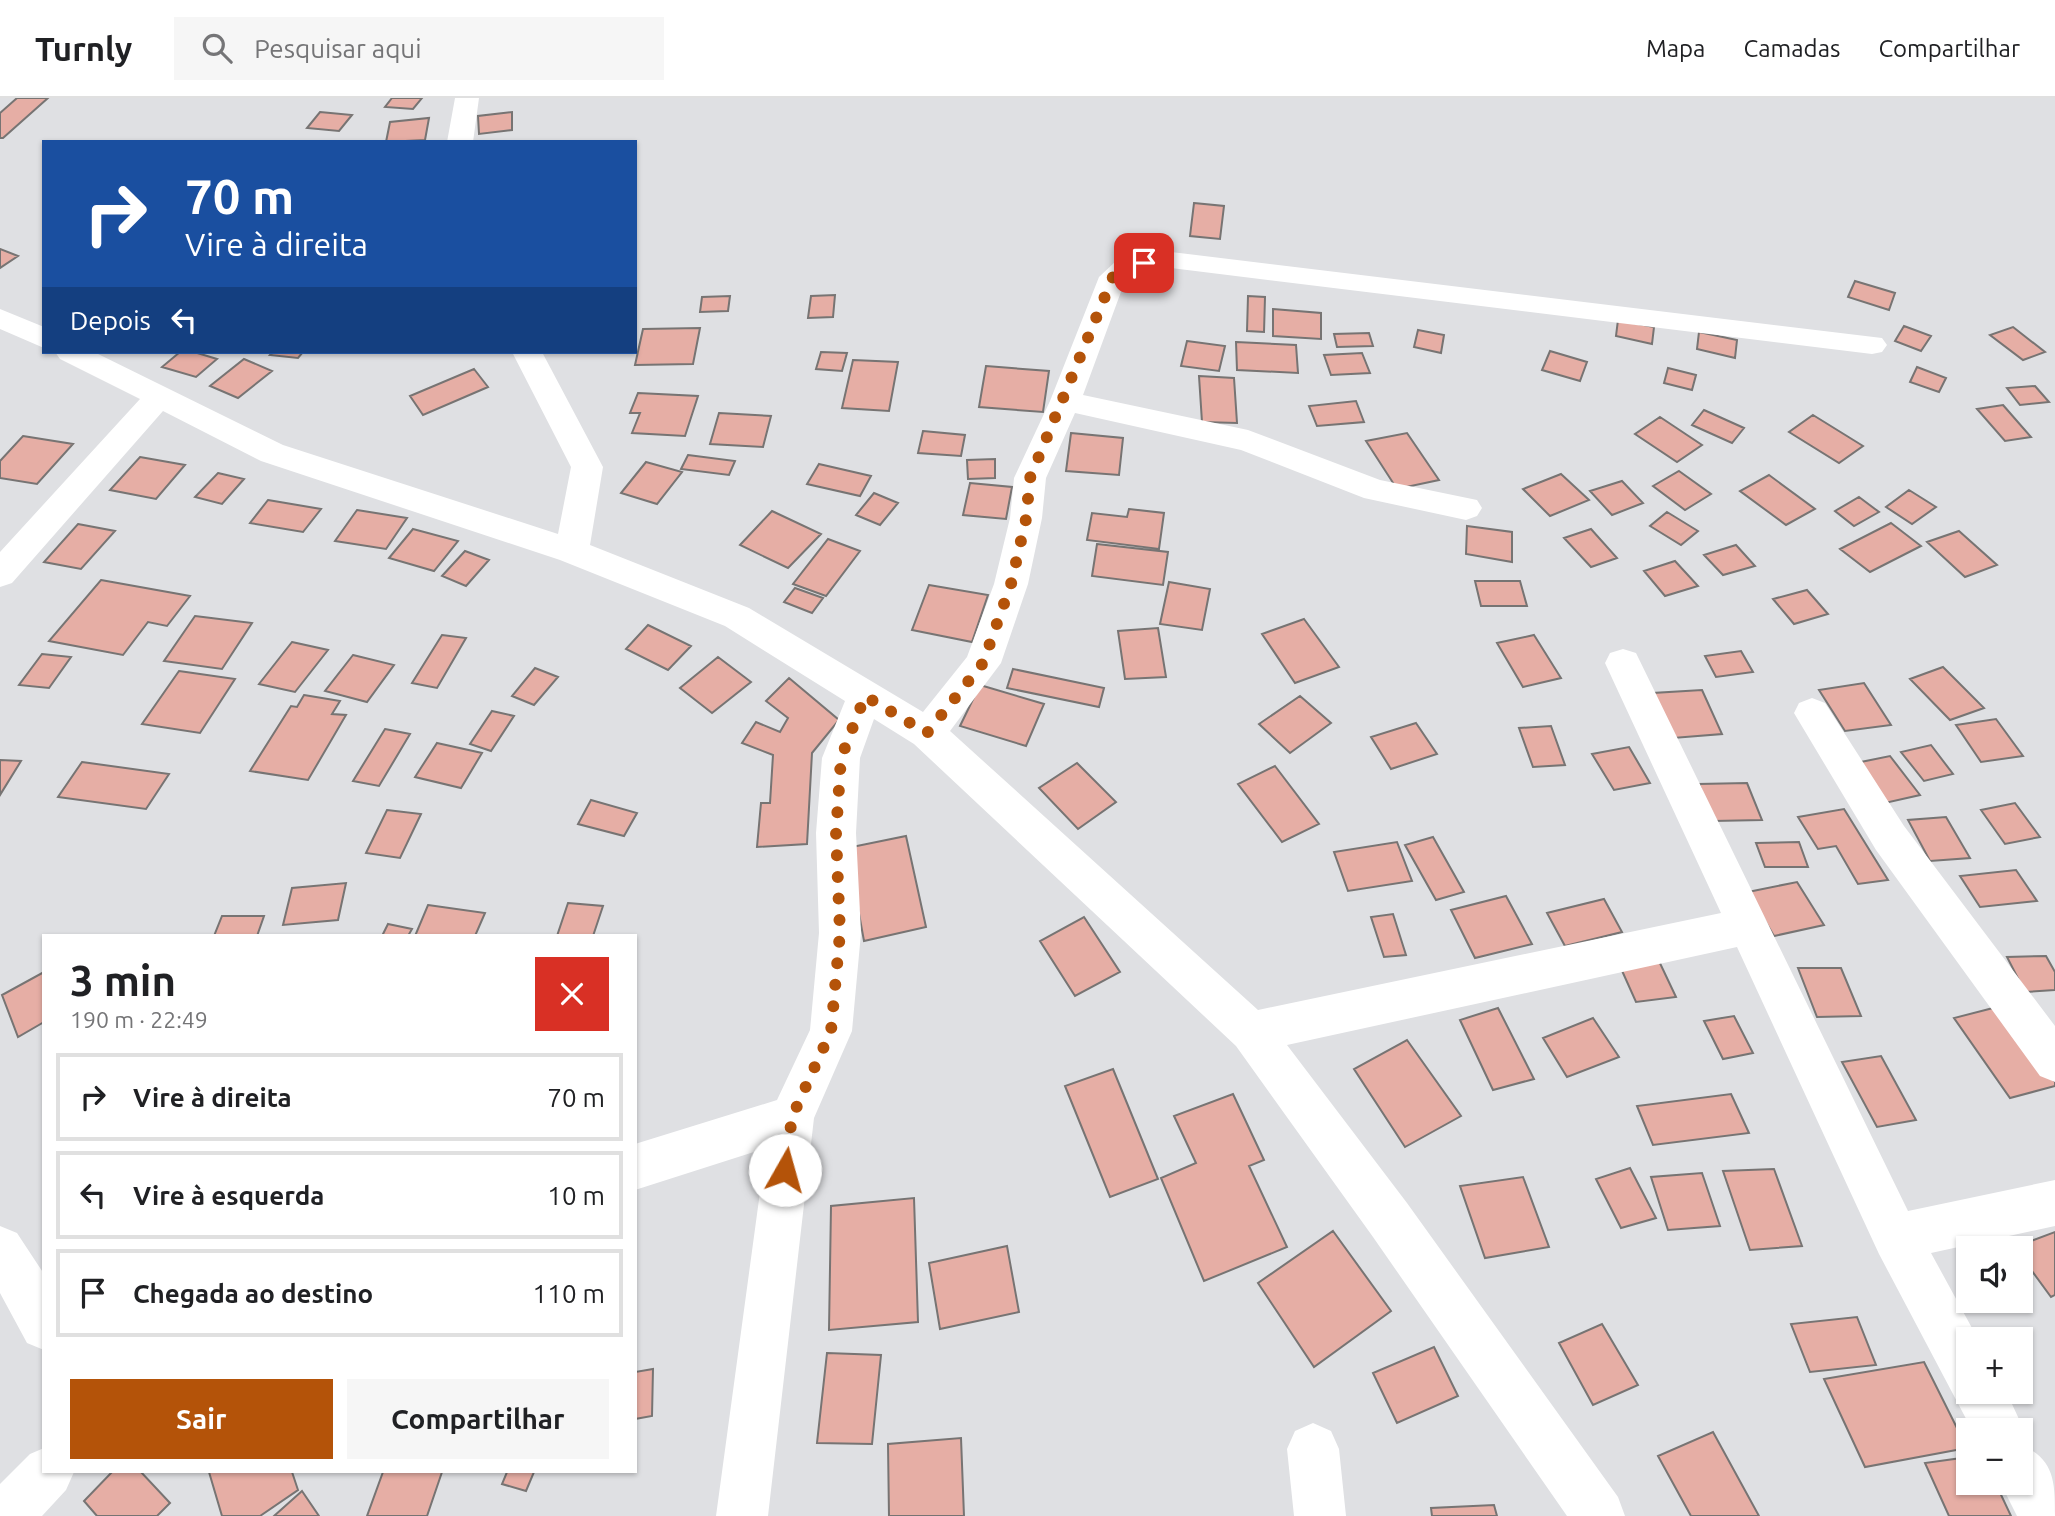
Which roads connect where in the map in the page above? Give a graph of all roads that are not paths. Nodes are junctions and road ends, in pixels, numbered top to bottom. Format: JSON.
{"nodes":[{"id":1,"x":467,"y":98,"type":"edge"},
{"id":2,"x":460,"y":140,"type":"edge"},
{"id":3,"x":0,"y":318,"type":"edge"},
{"id":4,"x":42,"y":338,"type":"edge"},
{"id":5,"x":1872,"y":345,"type":"dead end"},
{"id":6,"x":74,"y":354,"type":"edge"},
{"id":7,"x":528,"y":354,"type":"edge"},
{"id":8,"x":160,"y":396,"type":"junction"},
{"id":9,"x":1065,"y":401,"type":"junction"},
{"id":10,"x":1466,"y":508,"type":"dead end"},
{"id":11,"x":572,"y":551,"type":"junction"},
{"id":12,"x":0,"y":574,"type":"edge"},
{"id":13,"x":1623,"y":663,"type":"dead end"},
{"id":14,"x":865,"y":696,"type":"junction"},
{"id":15,"x":1812,"y":713,"type":"dead end"},
{"id":16,"x":927,"y":733,"type":"junction"},
{"id":17,"x":1748,"y":926,"type":"junction"},
{"id":18,"x":1251,"y":1032,"type":"junction"},
{"id":19,"x":2055,"y":1061,"type":"edge"},
{"id":20,"x":792,"y":1117,"type":"junction"},
{"id":21,"x":637,"y":1166,"type":"edge"},
{"id":22,"x":2055,"y":1203,"type":"edge"},
{"id":23,"x":1896,"y":1237,"type":"junction"},
{"id":24,"x":0,"y":1250,"type":"edge"},
{"id":25,"x":42,"y":1322,"type":"edge"},
{"id":26,"x":1956,"y":1349,"type":"edge"},
{"id":27,"x":1313,"y":1449,"type":"dead end"},
{"id":28,"x":47,"y":1473,"type":"edge"},
{"id":29,"x":2033,"y":1494,"type":"edge"},
{"id":30,"x":5,"y":1516,"type":"edge"},
{"id":31,"x":742,"y":1516,"type":"edge"},
{"id":32,"x":1320,"y":1516,"type":"edge"},
{"id":33,"x":1599,"y":1516,"type":"edge"},
{"id":34,"x":2045,"y":1516,"type":"edge"}],
"edges":[{"from":1,"to":2,"type":"street"},
{"from":3,"to":4,"type":"street"},
{"from":5,"to":9,"type":"street"},
{"from":6,"to":8,"type":"street"},
{"from":7,"to":11,"type":"street"},
{"from":8,"to":11,"type":"street"},
{"from":8,"to":12,"type":"street"},
{"from":9,"to":10,"type":"street"},
{"from":9,"to":16,"type":"street"},
{"from":11,"to":14,"type":"street"},
{"from":13,"to":17,"type":"street"},
{"from":14,"to":16,"type":"street"},
{"from":14,"to":20,"type":"street"},
{"from":15,"to":19,"type":"street"},
{"from":16,"to":18,"type":"street"},
{"from":17,"to":18,"type":"street"},
{"from":17,"to":23,"type":"street"},
{"from":18,"to":33,"type":"street"},
{"from":20,"to":21,"type":"street"},
{"from":20,"to":31,"type":"street"},
{"from":22,"to":23,"type":"street"},
{"from":23,"to":26,"type":"street"},
{"from":24,"to":25,"type":"street"},
{"from":27,"to":32,"type":"street"},
{"from":28,"to":30,"type":"street"},
{"from":29,"to":34,"type":"street"}]}
